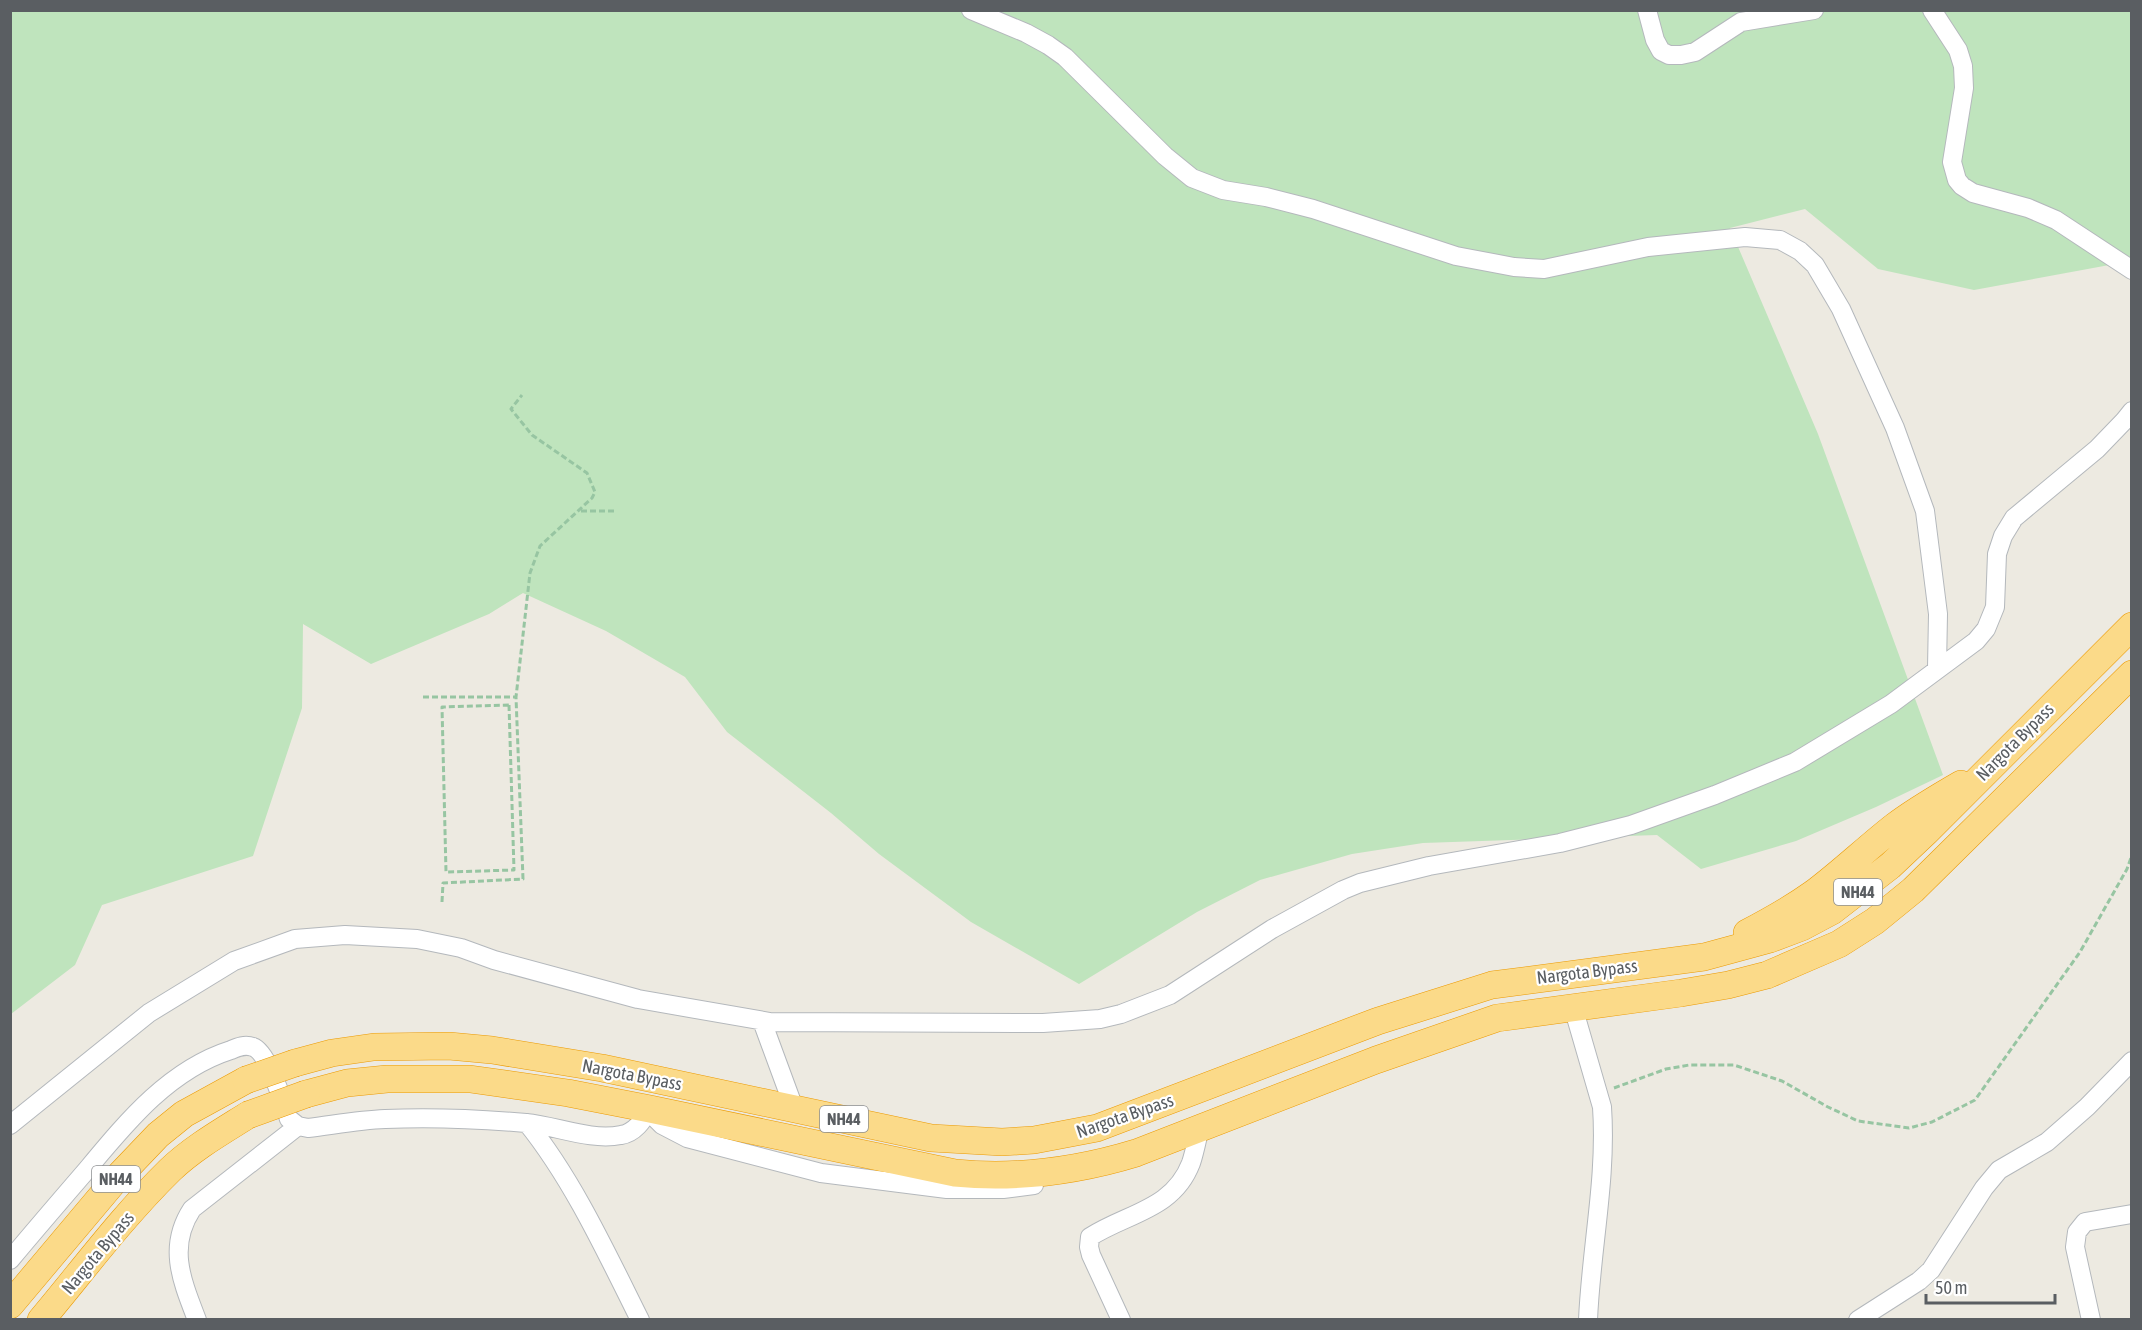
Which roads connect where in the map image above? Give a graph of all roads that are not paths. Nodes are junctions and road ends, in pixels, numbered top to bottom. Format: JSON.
{"nodes":[{"id":1,"x":971,"y":10,"type":"edge"},
{"id":2,"x":1647,"y":10,"type":"edge"},
{"id":3,"x":1814,"y":10,"type":"edge"},
{"id":4,"x":1932,"y":10,"type":"edge"},
{"id":5,"x":2132,"y":270,"type":"edge"},
{"id":6,"x":2132,"y":411,"type":"edge"},
{"id":7,"x":2132,"y":626,"type":"edge"},
{"id":8,"x":1937,"y":668,"type":"junction"},
{"id":9,"x":2132,"y":674,"type":"edge"},
{"id":10,"x":1573,"y":1007,"type":"junction"},
{"id":11,"x":762,"y":1021,"type":"junction"},
{"id":12,"x":2132,"y":1061,"type":"edge"},
{"id":13,"x":794,"y":1108,"type":"junction"},
{"id":14,"x":651,"y":1109,"type":"junction"},
{"id":15,"x":527,"y":1123,"type":"junction"},
{"id":16,"x":10,"y":1125,"type":"edge"},
{"id":17,"x":298,"y":1126,"type":"junction"},
{"id":18,"x":1200,"y":1127,"type":"junction"},
{"id":19,"x":2132,"y":1214,"type":"edge"},
{"id":20,"x":10,"y":1260,"type":"edge"},
{"id":21,"x":10,"y":1305,"type":"edge"},
{"id":22,"x":41,"y":1320,"type":"edge"},
{"id":23,"x":197,"y":1320,"type":"edge"},
{"id":24,"x":640,"y":1320,"type":"edge"},
{"id":25,"x":1121,"y":1320,"type":"edge"},
{"id":26,"x":1588,"y":1320,"type":"edge"},
{"id":27,"x":1858,"y":1320,"type":"edge"},
{"id":28,"x":2091,"y":1320,"type":"edge"}],
"edges":[{"from":1,"to":8,"type":"street"},
{"from":2,"to":3,"type":"street"},
{"from":4,"to":5,"type":"street"},
{"from":6,"to":8,"type":"street"},
{"from":7,"to":13,"type":"highway","name":"Nargota Bypass","number":"NH44"},
{"from":8,"to":11,"type":"street"},
{"from":9,"to":10,"type":"highway","name":"Nargota Bypass","number":"NH44"},
{"from":10,"to":18,"type":"highway","name":"Nargota Bypass","number":"NH44"},
{"from":10,"to":26,"type":"street"},
{"from":11,"to":13,"type":"street"},
{"from":11,"to":16,"type":"street"},
{"from":12,"to":27,"type":"street"},
{"from":13,"to":21,"type":"highway","name":"Nargota Bypass","number":"NH44","bridge":true},
{"from":14,"to":15,"type":"street"},
{"from":14,"to":18,"type":"highway","name":"Nargota Bypass","number":"NH44"},
{"from":14,"to":22,"type":"highway","name":"Nargota Bypass","number":"NH44","bridge":true},
{"from":15,"to":17,"type":"street"},
{"from":15,"to":24,"type":"street"},
{"from":17,"to":20,"type":"street"},
{"from":17,"to":23,"type":"street"},
{"from":18,"to":25,"type":"street"},
{"from":19,"to":28,"type":"street"}]}
